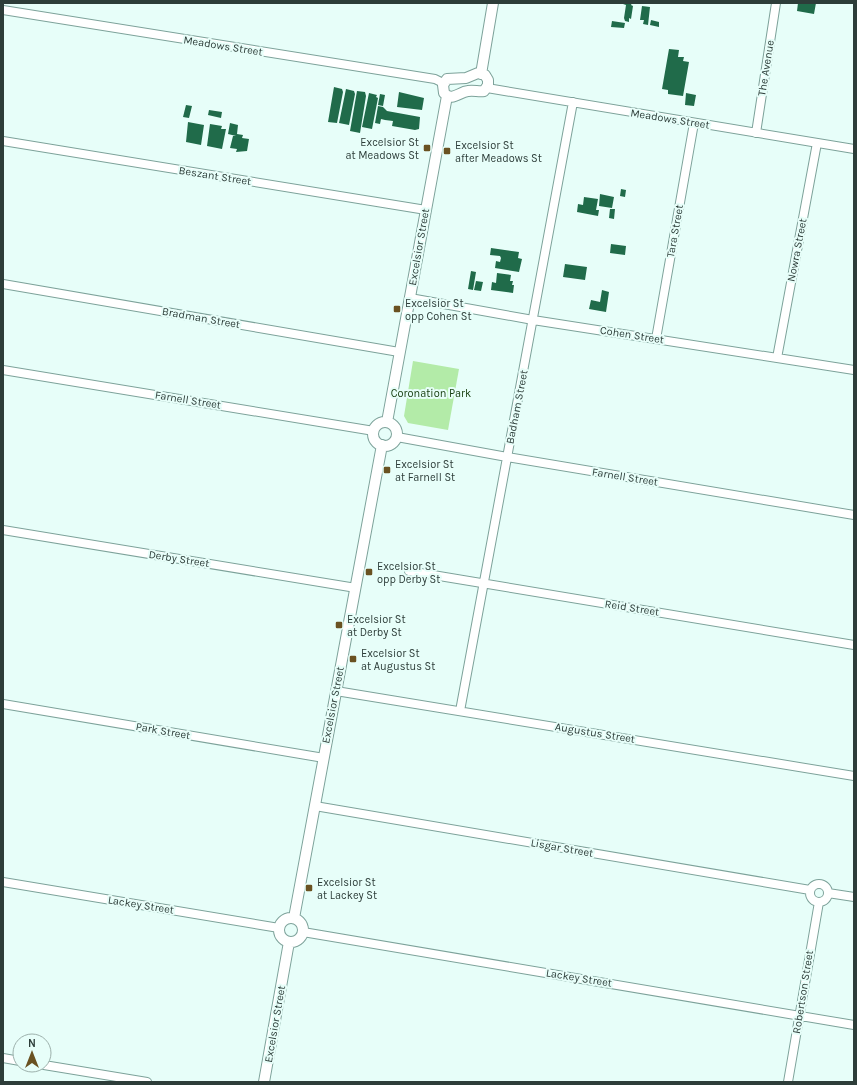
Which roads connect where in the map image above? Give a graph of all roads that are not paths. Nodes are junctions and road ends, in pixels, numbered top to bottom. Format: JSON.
{"nodes":[{"id":1,"x":493,"y":3,"type":"edge"},
{"id":2,"x":776,"y":3,"type":"edge"},
{"id":3,"x":3,"y":10,"type":"edge"},
{"id":4,"x":481,"y":74,"type":"junction"},
{"id":5,"x":443,"y":83,"type":"junction"},
{"id":6,"x":487,"y":88,"type":"junction"},
{"id":7,"x":447,"y":96,"type":"junction"},
{"id":8,"x":573,"y":102,"type":"junction"},
{"id":9,"x":694,"y":123,"type":"junction"},
{"id":10,"x":756,"y":133,"type":"junction"},
{"id":11,"x":3,"y":141,"type":"edge"},
{"id":12,"x":817,"y":143,"type":"junction"},
{"id":13,"x":854,"y":149,"type":"edge"},
{"id":14,"x":426,"y":210,"type":"junction"},
{"id":15,"x":3,"y":284,"type":"edge"},
{"id":16,"x":410,"y":298,"type":"junction"},
{"id":17,"x":533,"y":320,"type":"junction"},
{"id":18,"x":656,"y":339,"type":"junction"},
{"id":19,"x":399,"y":352,"type":"junction"},
{"id":20,"x":777,"y":358,"type":"junction"},
{"id":21,"x":3,"y":370,"type":"edge"},
{"id":22,"x":854,"y":370,"type":"edge"},
{"id":23,"x":387,"y":422,"type":"junction"},
{"id":24,"x":374,"y":431,"type":"junction"},
{"id":25,"x":397,"y":436,"type":"junction"},
{"id":26,"x":382,"y":445,"type":"junction"},
{"id":27,"x":508,"y":457,"type":"junction"},
{"id":28,"x":854,"y":515,"type":"edge"},
{"id":29,"x":3,"y":530,"type":"edge"},
{"id":30,"x":409,"y":571,"type":"dead end"},
{"id":31,"x":484,"y":583,"type":"junction"},
{"id":32,"x":356,"y":588,"type":"junction"},
{"id":33,"x":854,"y":645,"type":"edge"},
{"id":34,"x":336,"y":691,"type":"junction"},
{"id":35,"x":3,"y":704,"type":"edge"},
{"id":36,"x":460,"y":711,"type":"junction"},
{"id":37,"x":324,"y":758,"type":"junction"},
{"id":38,"x":854,"y":776,"type":"edge"},
{"id":39,"x":315,"y":806,"type":"junction"},
{"id":40,"x":3,"y":882,"type":"edge"},
{"id":41,"x":810,"y":890,"type":"junction"},
{"id":42,"x":828,"y":893,"type":"junction"},
{"id":43,"x":854,"y":897,"type":"edge"},
{"id":44,"x":819,"y":902,"type":"junction"},
{"id":45,"x":294,"y":918,"type":"junction"},
{"id":46,"x":279,"y":928,"type":"junction"},
{"id":47,"x":303,"y":932,"type":"junction"},
{"id":48,"x":289,"y":942,"type":"junction"},
{"id":49,"x":799,"y":1015,"type":"junction"},
{"id":50,"x":854,"y":1025,"type":"edge"},
{"id":51,"x":52,"y":1066,"type":"edge"},
{"id":52,"x":147,"y":1082,"type":"edge"},
{"id":53,"x":264,"y":1082,"type":"edge"},
{"id":54,"x":788,"y":1082,"type":"edge"}],
"edges":[{"from":1,"to":4,"type":"street"},
{"from":2,"to":10,"type":"street","name":"The Avenue"},
{"from":3,"to":5,"type":"street","name":"Meadows Street"},
{"from":4,"to":5,"type":"street"},
{"from":4,"to":6,"type":"street"},
{"from":5,"to":7,"type":"street"},
{"from":6,"to":7,"type":"street"},
{"from":6,"to":8,"type":"street","name":"Meadows Street"},
{"from":7,"to":14,"type":"street","name":"Excelsior Street"},
{"from":8,"to":9,"type":"street","name":"Meadows Street"},
{"from":8,"to":17,"type":"street","name":"Badham Street"},
{"from":9,"to":10,"type":"street","name":"Meadows Street"},
{"from":9,"to":18,"type":"street","name":"Tara Street"},
{"from":10,"to":12,"type":"street","name":"Meadows Street"},
{"from":11,"to":14,"type":"street","name":"Beszant Street"},
{"from":12,"to":13,"type":"street","name":"Meadows Street"},
{"from":12,"to":20,"type":"street","name":"Nowra Street"},
{"from":14,"to":16,"type":"street","name":"Excelsior Street"},
{"from":15,"to":19,"type":"street","name":"Bradman Street"},
{"from":16,"to":17,"type":"street","name":"Cohen Street"},
{"from":16,"to":19,"type":"street","name":"Excelsior Street"},
{"from":17,"to":18,"type":"street","name":"Cohen Street"},
{"from":17,"to":27,"type":"street","name":"Badham Street"},
{"from":18,"to":20,"type":"street","name":"Cohen Street"},
{"from":19,"to":23,"type":"street","name":"Excelsior Street"},
{"from":20,"to":22,"type":"street","name":"Cohen Street"},
{"from":21,"to":24,"type":"street","name":"Farnell Street"},
{"from":23,"to":24,"type":"street"},
{"from":23,"to":25,"type":"street"},
{"from":24,"to":26,"type":"street"},
{"from":25,"to":26,"type":"street"},
{"from":25,"to":27,"type":"street","name":"Farnell Street"},
{"from":26,"to":32,"type":"street","name":"Excelsior Street"},
{"from":27,"to":28,"type":"street","name":"Farnell Street"},
{"from":27,"to":31,"type":"street","name":"Badham Street"},
{"from":29,"to":32,"type":"street","name":"Derby Street"},
{"from":30,"to":31,"type":"street","name":"Reid Street"},
{"from":31,"to":33,"type":"street","name":"Reid Street"},
{"from":31,"to":36,"type":"street","name":"Badham Street"},
{"from":32,"to":34,"type":"street","name":"Excelsior Street"},
{"from":34,"to":36,"type":"street","name":"Augustus Street"},
{"from":34,"to":37,"type":"street","name":"Excelsior Street"},
{"from":35,"to":37,"type":"street","name":"Park Street"},
{"from":36,"to":38,"type":"street","name":"Augustus Street"},
{"from":37,"to":39,"type":"street","name":"Excelsior Street"},
{"from":39,"to":41,"type":"street","name":"Lisgar Street"},
{"from":39,"to":45,"type":"street","name":"Excelsior Street"},
{"from":40,"to":46,"type":"street","name":"Lackey Street"},
{"from":41,"to":42,"type":"street"},
{"from":41,"to":44,"type":"street"},
{"from":42,"to":43,"type":"street"},
{"from":42,"to":44,"type":"street"},
{"from":44,"to":49,"type":"street","name":"Robertson Street"},
{"from":45,"to":46,"type":"street"},
{"from":45,"to":47,"type":"street"},
{"from":46,"to":48,"type":"street"},
{"from":47,"to":48,"type":"street"},
{"from":47,"to":49,"type":"street","name":"Lackey Street"},
{"from":48,"to":53,"type":"street","name":"Excelsior Street"},
{"from":49,"to":50,"type":"street","name":"Lackey Street"},
{"from":49,"to":54,"type":"street","name":"Robertson Street"},
{"from":51,"to":52,"type":"street"}]}
